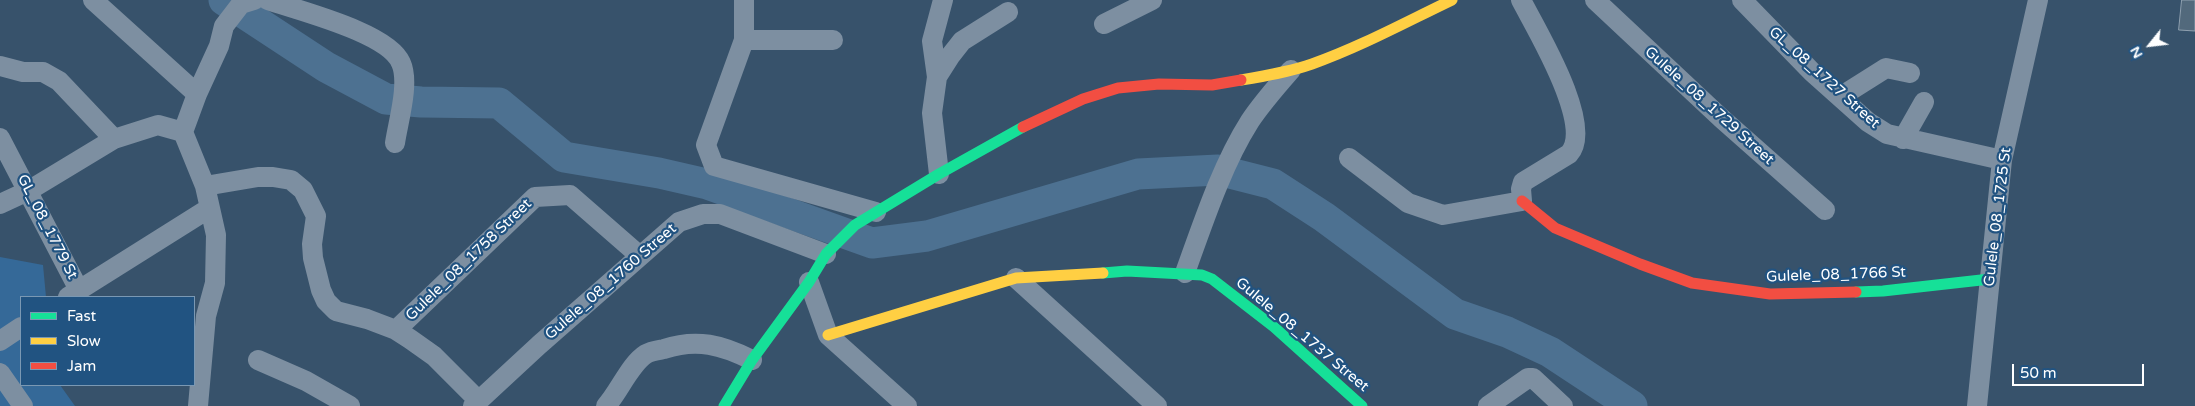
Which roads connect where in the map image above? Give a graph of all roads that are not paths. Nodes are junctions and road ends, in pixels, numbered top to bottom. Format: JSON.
{"nodes":[{"id":1,"x":93,"y":0,"type":"edge"},
{"id":2,"x":254,"y":0,"type":"edge"},
{"id":3,"x":268,"y":0,"type":"edge"},
{"id":4,"x":744,"y":0,"type":"edge"},
{"id":5,"x":943,"y":0,"type":"edge"},
{"id":6,"x":1152,"y":0,"type":"edge"},
{"id":7,"x":1452,"y":0,"type":"edge"},
{"id":8,"x":1521,"y":0,"type":"edge"},
{"id":9,"x":1595,"y":0,"type":"edge"},
{"id":10,"x":1742,"y":0,"type":"edge"},
{"id":11,"x":2038,"y":0,"type":"edge"},
{"id":12,"x":1008,"y":12,"type":"dead end"},
{"id":13,"x":1104,"y":24,"type":"dead end"},
{"id":14,"x":744,"y":40,"type":"junction"},
{"id":15,"x":833,"y":40,"type":"dead end"},
{"id":16,"x":0,"y":66,"type":"edge"},
{"id":17,"x":1291,"y":70,"type":"junction"},
{"id":18,"x":1910,"y":72,"type":"dead end"},
{"id":19,"x":937,"y":77,"type":"junction"},
{"id":20,"x":197,"y":94,"type":"junction"},
{"id":21,"x":1840,"y":97,"type":"junction"},
{"id":22,"x":1924,"y":102,"type":"dead end"},
{"id":23,"x":183,"y":132,"type":"junction"},
{"id":24,"x":0,"y":138,"type":"edge"},
{"id":25,"x":114,"y":139,"type":"junction"},
{"id":26,"x":1903,"y":139,"type":"junction"},
{"id":27,"x":395,"y":144,"type":"dead end"},
{"id":28,"x":1350,"y":158,"type":"dead end"},
{"id":29,"x":2002,"y":160,"type":"junction"},
{"id":30,"x":939,"y":174,"type":"junction"},
{"id":31,"x":204,"y":186,"type":"junction"},
{"id":32,"x":28,"y":191,"type":"junction"},
{"id":33,"x":1522,"y":201,"type":"junction"},
{"id":34,"x":0,"y":204,"type":"edge"},
{"id":35,"x":208,"y":209,"type":"junction"},
{"id":36,"x":1825,"y":210,"type":"dead end"},
{"id":37,"x":876,"y":212,"type":"junction"},
{"id":38,"x":826,"y":254,"type":"junction"},
{"id":39,"x":640,"y":256,"type":"junction"},
{"id":40,"x":1185,"y":272,"type":"junction"},
{"id":41,"x":1016,"y":278,"type":"junction"},
{"id":42,"x":1990,"y":278,"type":"junction"},
{"id":43,"x":809,"y":282,"type":"junction"},
{"id":44,"x":74,"y":294,"type":"edge"},
{"id":45,"x":20,"y":328,"type":"edge"},
{"id":46,"x":396,"y":330,"type":"junction"},
{"id":47,"x":828,"y":335,"type":"junction"},
{"id":48,"x":0,"y":341,"type":"edge"},
{"id":49,"x":258,"y":360,"type":"dead end"},
{"id":50,"x":752,"y":360,"type":"junction"},
{"id":51,"x":0,"y":373,"type":"edge"},
{"id":52,"x":476,"y":404,"type":"edge"},
{"id":53,"x":23,"y":406,"type":"edge"},
{"id":54,"x":198,"y":406,"type":"edge"},
{"id":55,"x":350,"y":406,"type":"edge"},
{"id":56,"x":606,"y":406,"type":"edge"},
{"id":57,"x":724,"y":406,"type":"edge"},
{"id":58,"x":907,"y":406,"type":"edge"},
{"id":59,"x":1157,"y":406,"type":"edge"},
{"id":60,"x":1362,"y":406,"type":"edge"},
{"id":61,"x":1488,"y":406,"type":"edge"},
{"id":62,"x":1563,"y":406,"type":"edge"},
{"id":63,"x":1977,"y":406,"type":"edge"}],
"edges":[{"from":1,"to":20,"type":"street"},
{"from":2,"to":20,"type":"street"},
{"from":3,"to":27,"type":"street"},
{"from":4,"to":14,"type":"street"},
{"from":5,"to":19,"type":"street"},
{"from":6,"to":13,"type":"street"},
{"from":7,"to":17,"type":"street"},
{"from":8,"to":33,"type":"street"},
{"from":9,"to":36,"type":"street","name":"Gulele_08_1729 Street"},
{"from":10,"to":21,"type":"street","name":"GL_08_1727 Street"},
{"from":11,"to":29,"type":"street","name":"Gulele_08_1725 St"},
{"from":12,"to":19,"type":"street"},
{"from":14,"to":15,"type":"street"},
{"from":14,"to":37,"type":"street"},
{"from":16,"to":25,"type":"street"},
{"from":17,"to":30,"type":"street"},
{"from":17,"to":40,"type":"street"},
{"from":18,"to":21,"type":"street"},
{"from":19,"to":30,"type":"street"},
{"from":20,"to":23,"type":"street"},
{"from":21,"to":26,"type":"street","name":"GL_08_1727 Street"},
{"from":22,"to":26,"type":"street"},
{"from":23,"to":25,"type":"street"},
{"from":23,"to":31,"type":"street"},
{"from":24,"to":32,"type":"street","name":"GL_08_1779 St"},
{"from":25,"to":32,"type":"street"},
{"from":26,"to":29,"type":"street","name":"GL_08_1727 Street"},
{"from":28,"to":33,"type":"street"},
{"from":29,"to":42,"type":"street","name":"Gulele_08_1725 St"},
{"from":30,"to":37,"type":"street"},
{"from":31,"to":35,"type":"street"},
{"from":31,"to":46,"type":"street"},
{"from":32,"to":34,"type":"street"},
{"from":32,"to":44,"type":"street","name":"GL_08_1779 St"},
{"from":33,"to":42,"type":"street","name":"Gulele_08_1766 St"},
{"from":35,"to":44,"type":"street"},
{"from":35,"to":54,"type":"street"},
{"from":37,"to":38,"type":"street"},
{"from":38,"to":39,"type":"street","name":"Gulele_08_1760 Street"},
{"from":38,"to":43,"type":"street"},
{"from":39,"to":46,"type":"street","name":"Gulele_08_1758 Street"},
{"from":39,"to":52,"type":"street","name":"Gulele_08_1760 Street"},
{"from":40,"to":41,"type":"street","name":"Gulele_08_1737 Street"},
{"from":40,"to":60,"type":"street","name":"Gulele_08_1737 Street"},
{"from":41,"to":47,"type":"street","name":"Gulele_08_1737 Street"},
{"from":41,"to":59,"type":"street"},
{"from":42,"to":63,"type":"street","name":"Gulele_08_1725 St"},
{"from":43,"to":47,"type":"street"},
{"from":43,"to":50,"type":"street"},
{"from":45,"to":48,"type":"street"},
{"from":46,"to":52,"type":"street"},
{"from":47,"to":58,"type":"street"},
{"from":49,"to":55,"type":"street"},
{"from":50,"to":56,"type":"street"},
{"from":50,"to":57,"type":"street"},
{"from":51,"to":53,"type":"street"},
{"from":61,"to":62,"type":"street"}]}
